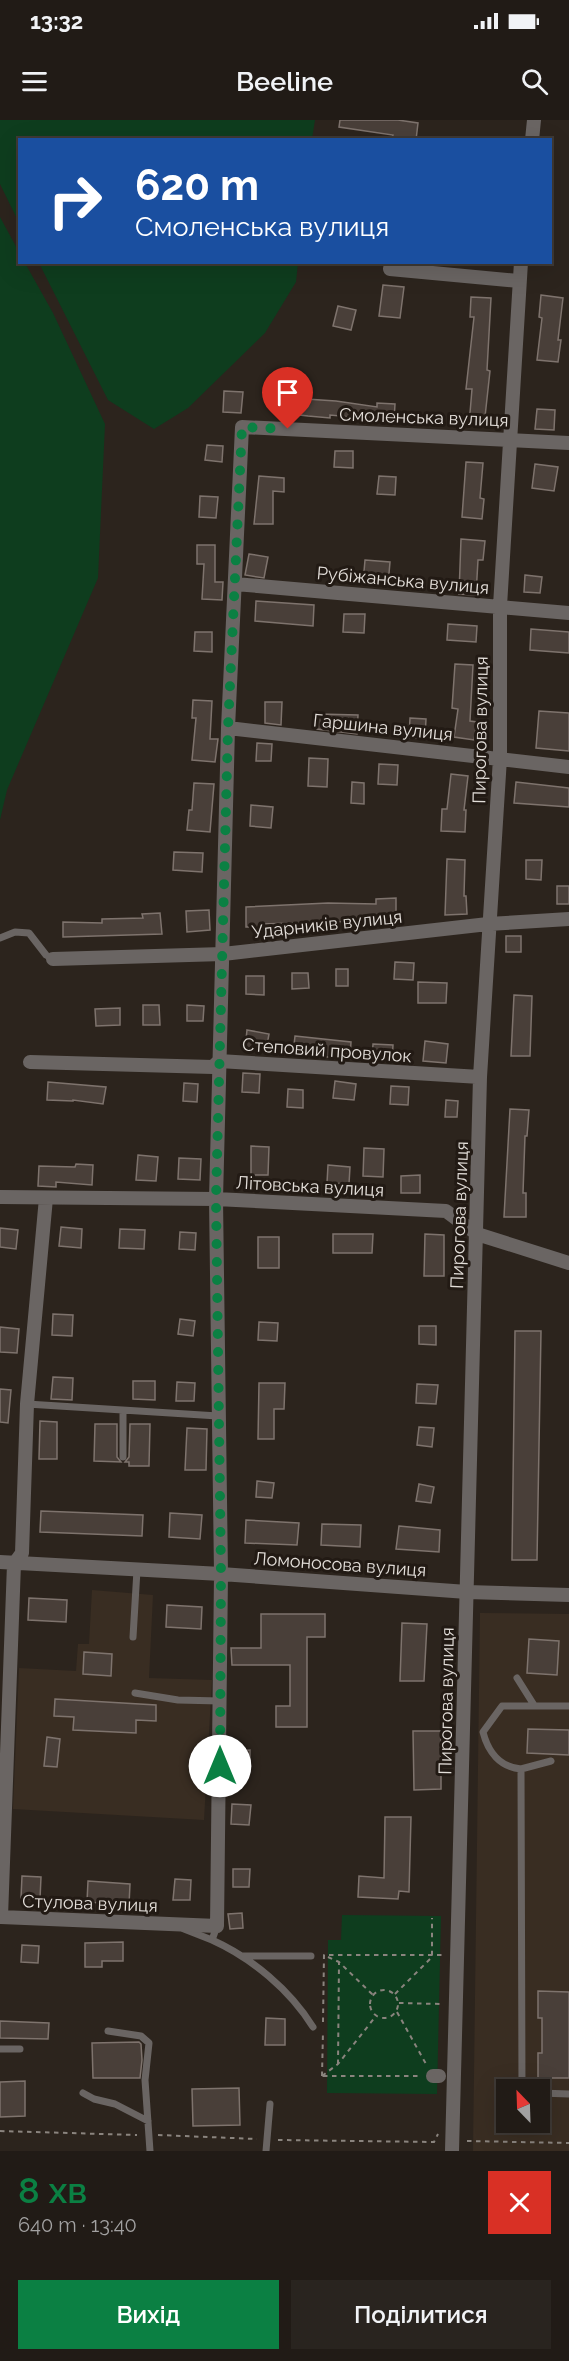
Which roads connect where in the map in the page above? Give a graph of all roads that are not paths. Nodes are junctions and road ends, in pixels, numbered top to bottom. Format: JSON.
{"nodes":[{"id":1,"x":534,"y":120,"type":"edge"},
{"id":2,"x":532,"y":138,"type":"edge"},
{"id":3,"x":521,"y":264,"type":"edge"},
{"id":4,"x":390,"y":269,"type":"dead end"},
{"id":5,"x":519,"y":281,"type":"junction"},
{"id":6,"x":511,"y":439,"type":"junction"},
{"id":7,"x":569,"y":443,"type":"edge"},
{"id":8,"x":235,"y":584,"type":"junction"},
{"id":9,"x":500,"y":606,"type":"junction"},
{"id":10,"x":569,"y":613,"type":"edge"},
{"id":11,"x":228,"y":728,"type":"junction"},
{"id":12,"x":500,"y":758,"type":"junction"},
{"id":13,"x":569,"y":767,"type":"edge"},
{"id":14,"x":569,"y":919,"type":"edge"},
{"id":15,"x":488,"y":924,"type":"junction"},
{"id":16,"x":0,"y":938,"type":"edge"},
{"id":17,"x":224,"y":954,"type":"junction"},
{"id":18,"x":53,"y":959,"type":"joint"},
{"id":19,"x":219,"y":1061,"type":"junction"},
{"id":20,"x":30,"y":1062,"type":"dead end"},
{"id":21,"x":480,"y":1077,"type":"junction"},
{"id":22,"x":0,"y":1197,"type":"edge"},
{"id":23,"x":46,"y":1198,"type":"junction"},
{"id":24,"x":216,"y":1199,"type":"junction"},
{"id":25,"x":477,"y":1234,"type":"junction"},
{"id":26,"x":569,"y":1263,"type":"edge"},
{"id":27,"x":27,"y":1404,"type":"junction"},
{"id":28,"x":123,"y":1411,"type":"junction"},
{"id":29,"x":218,"y":1416,"type":"junction"},
{"id":30,"x":123,"y":1457,"type":"dead end"},
{"id":31,"x":7,"y":1563,"type":"edge"},
{"id":32,"x":137,"y":1570,"type":"junction"},
{"id":33,"x":221,"y":1574,"type":"junction"},
{"id":34,"x":467,"y":1592,"type":"junction"},
{"id":35,"x":569,"y":1594,"type":"edge"},
{"id":36,"x":133,"y":1637,"type":"dead end"},
{"id":37,"x":517,"y":1678,"type":"dead end"},
{"id":38,"x":135,"y":1694,"type":"dead end"},
{"id":39,"x":220,"y":1701,"type":"junction"},
{"id":40,"x":534,"y":1705,"type":"junction"},
{"id":41,"x":569,"y":1706,"type":"edge"},
{"id":42,"x":551,"y":1761,"type":"dead end"},
{"id":43,"x":521,"y":1769,"type":"junction"},
{"id":44,"x":0,"y":1917,"type":"edge"},
{"id":45,"x":172,"y":1924,"type":"junction"},
{"id":46,"x":216,"y":1926,"type":"junction"},
{"id":47,"x":212,"y":1940,"type":"junction"},
{"id":48,"x":242,"y":1956,"type":"junction"},
{"id":49,"x":311,"y":1956,"type":"dead end"},
{"id":50,"x":314,"y":2026,"type":"dead end"},
{"id":51,"x":108,"y":2031,"type":"dead end"},
{"id":52,"x":0,"y":2049,"type":"edge"},
{"id":53,"x":20,"y":2049,"type":"dead end"},
{"id":54,"x":522,"y":2079,"type":"edge"},
{"id":55,"x":83,"y":2093,"type":"dead end"},
{"id":56,"x":550,"y":2093,"type":"edge"},
{"id":57,"x":569,"y":2094,"type":"edge"},
{"id":58,"x":270,"y":2104,"type":"dead end"},
{"id":59,"x":148,"y":2121,"type":"junction"},
{"id":60,"x":453,"y":2146,"type":"edge"},
{"id":61,"x":150,"y":2151,"type":"edge"},
{"id":62,"x":266,"y":2151,"type":"edge"}],
"edges":[{"from":1,"to":2,"type":"street"},
{"from":3,"to":5,"type":"street","name":"Пирогова вулиця"},
{"from":4,"to":5,"type":"street"},
{"from":5,"to":6,"type":"street","name":"Пирогова вулиця"},
{"from":6,"to":7,"type":"street","name":"Смоленська вулиця"},
{"from":6,"to":8,"type":"street","name":"Смоленська вулиця"},
{"from":6,"to":9,"type":"street","name":"Пирогова вулиця"},
{"from":8,"to":9,"type":"street","name":"Рубіжанська вулиця"},
{"from":8,"to":11,"type":"street"},
{"from":9,"to":10,"type":"street","name":"Рубіжанська вулиця"},
{"from":9,"to":12,"type":"street","name":"Пирогова вулиця"},
{"from":11,"to":12,"type":"street","name":"Гаршина вулиця"},
{"from":11,"to":17,"type":"street"},
{"from":12,"to":13,"type":"street","name":"Гаршина вулиця"},
{"from":12,"to":15,"type":"street","name":"Пирогова вулиця"},
{"from":14,"to":15,"type":"street","name":"Ударників вулиця"},
{"from":15,"to":17,"type":"street","name":"Ударників вулиця"},
{"from":15,"to":21,"type":"street","name":"Пирогова вулиця"},
{"from":16,"to":18,"type":"lane"},
{"from":17,"to":18,"type":"street","name":"Ударників вулиця"},
{"from":17,"to":19,"type":"street"},
{"from":19,"to":20,"type":"street","name":"Степовий провулок"},
{"from":19,"to":21,"type":"street","name":"Степовий провулок"},
{"from":19,"to":24,"type":"street"},
{"from":21,"to":25,"type":"street","name":"Пирогова вулиця"},
{"from":22,"to":23,"type":"street","name":"Літовська вулиця"},
{"from":23,"to":24,"type":"street","name":"Літовська вулиця"},
{"from":23,"to":27,"type":"street","name":"Стулова вулиця"},
{"from":24,"to":25,"type":"street","name":"Літовська вулиця"},
{"from":24,"to":29,"type":"street"},
{"from":25,"to":26,"type":"street","name":"Літовська вулиця"},
{"from":25,"to":34,"type":"street","name":"Пирогова вулиця"},
{"from":27,"to":28,"type":"lane"},
{"from":27,"to":31,"type":"street","name":"Стулова вулиця"},
{"from":28,"to":29,"type":"lane"},
{"from":28,"to":30,"type":"lane"},
{"from":29,"to":33,"type":"street"},
{"from":31,"to":32,"type":"street","name":"Ломоносова вулиця"},
{"from":31,"to":44,"type":"street","name":"Стулова вулиця"},
{"from":32,"to":33,"type":"street","name":"Ломоносова вулиця"},
{"from":32,"to":36,"type":"lane"},
{"from":33,"to":34,"type":"street","name":"Ломоносова вулиця"},
{"from":33,"to":39,"type":"street"},
{"from":34,"to":35,"type":"street","name":"Ломоносова вулиця"},
{"from":34,"to":60,"type":"street","name":"Пирогова вулиця"},
{"from":37,"to":40,"type":"lane"},
{"from":38,"to":39,"type":"lane"},
{"from":39,"to":46,"type":"street"},
{"from":40,"to":41,"type":"lane"},
{"from":40,"to":43,"type":"lane"},
{"from":42,"to":43,"type":"lane"},
{"from":43,"to":54,"type":"lane"},
{"from":44,"to":45,"type":"street","name":"Стулова вулиця"},
{"from":45,"to":46,"type":"street","name":"Стулова вулиця"},
{"from":45,"to":47,"type":"lane"},
{"from":46,"to":47,"type":"lane"},
{"from":47,"to":48,"type":"lane"},
{"from":48,"to":49,"type":"lane"},
{"from":48,"to":50,"type":"lane"},
{"from":51,"to":59,"type":"lane"},
{"from":52,"to":53,"type":"lane"},
{"from":55,"to":59,"type":"lane"},
{"from":56,"to":57,"type":"lane"},
{"from":58,"to":62,"type":"lane"},
{"from":59,"to":61,"type":"lane"}]}
